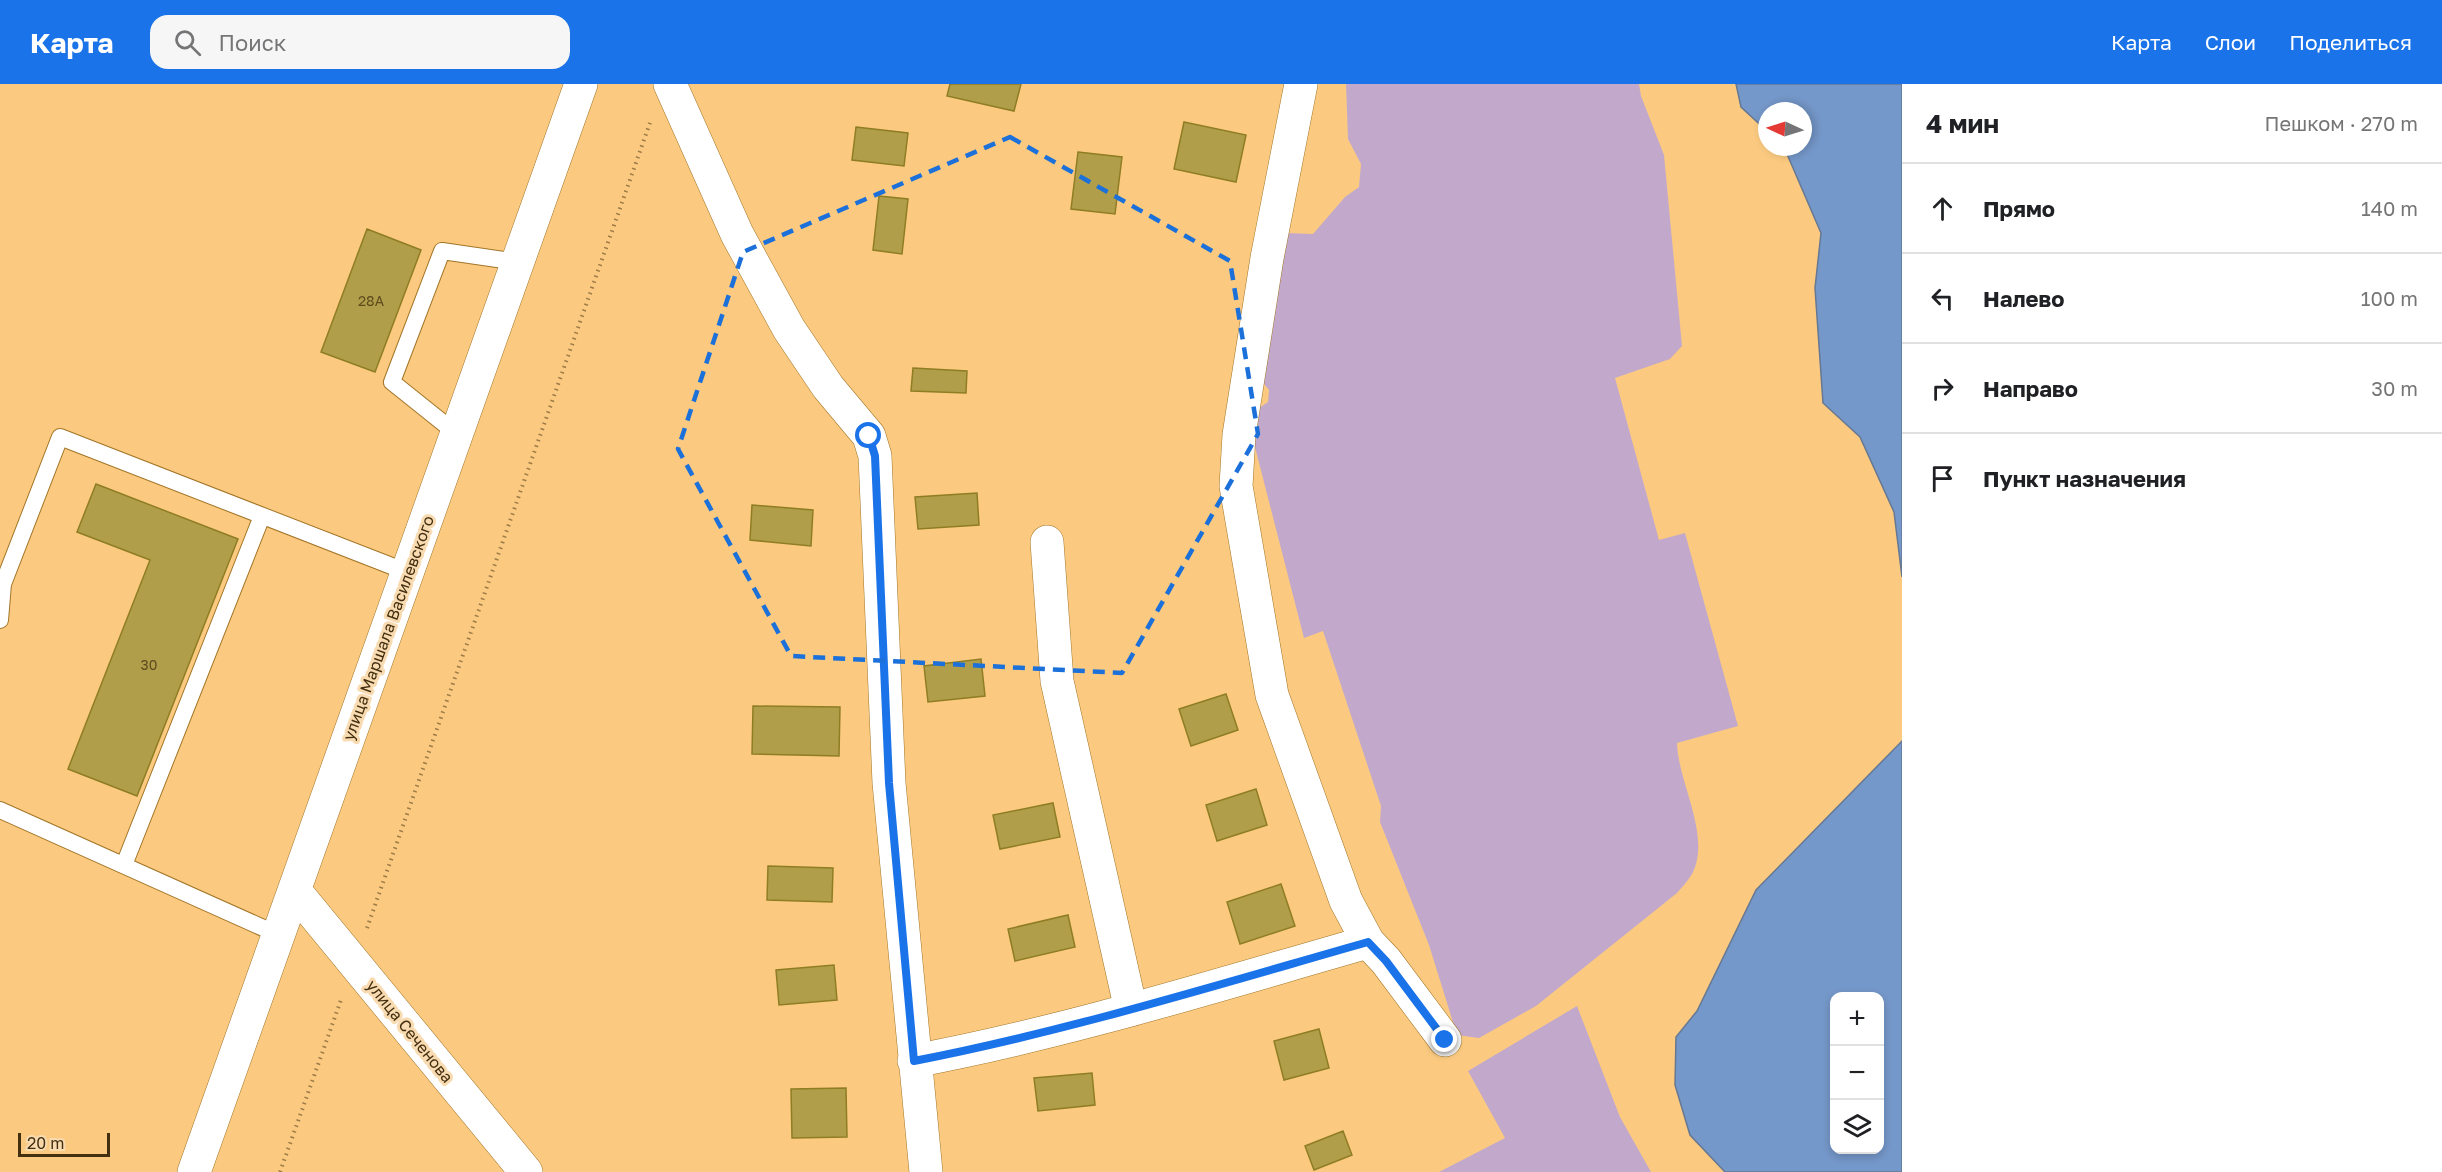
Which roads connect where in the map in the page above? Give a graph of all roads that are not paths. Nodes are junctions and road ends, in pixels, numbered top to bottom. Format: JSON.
{"nodes":[{"id":1,"x":581,"y":84,"type":"edge"},
{"id":2,"x":670,"y":84,"type":"edge"},
{"id":3,"x":1301,"y":84,"type":"edge"},
{"id":4,"x":518,"y":262,"type":"junction"},
{"id":5,"x":457,"y":434,"type":"junction"},
{"id":6,"x":262,"y":516,"type":"junction"},
{"id":7,"x":1047,"y":542,"type":"dead end"},
{"id":8,"x":407,"y":572,"type":"junction"},
{"id":9,"x":0,"y":620,"type":"edge"},
{"id":10,"x":0,"y":810,"type":"edge"},
{"id":11,"x":124,"y":865,"type":"junction"},
{"id":12,"x":295,"y":891,"type":"junction"},
{"id":13,"x":279,"y":935,"type":"junction"},
{"id":14,"x":1368,"y":942,"type":"junction"},
{"id":15,"x":1131,"y":1010,"type":"junction"},
{"id":16,"x":1445,"y":1040,"type":"dead end"},
{"id":17,"x":914,"y":1061,"type":"junction"},
{"id":18,"x":194,"y":1172,"type":"edge"},
{"id":19,"x":526,"y":1172,"type":"edge"},
{"id":20,"x":926,"y":1172,"type":"edge"}],
"edges":[{"from":1,"to":4,"type":"street","name":"улица Маршала Василевского"},
{"from":2,"to":17,"type":"street"},
{"from":3,"to":14,"type":"street"},
{"from":4,"to":5,"type":"street","name":"улица Маршала Василевского"},
{"from":4,"to":5,"type":"lane"},
{"from":5,"to":8,"type":"street","name":"улица Маршала Василевского"},
{"from":6,"to":8,"type":"lane"},
{"from":6,"to":9,"type":"lane"},
{"from":6,"to":11,"type":"lane"},
{"from":7,"to":15,"type":"street"},
{"from":8,"to":12,"type":"street","name":"улица Маршала Василевского"},
{"from":10,"to":11,"type":"lane"},
{"from":11,"to":13,"type":"lane"},
{"from":12,"to":13,"type":"street","name":"улица Маршала Василевского"},
{"from":12,"to":19,"type":"street","name":"улица Сеченова"},
{"from":13,"to":18,"type":"street","name":"улица Маршала Василевского"},
{"from":14,"to":15,"type":"street"},
{"from":14,"to":16,"type":"street"},
{"from":15,"to":17,"type":"street"},
{"from":17,"to":20,"type":"street"}]}
